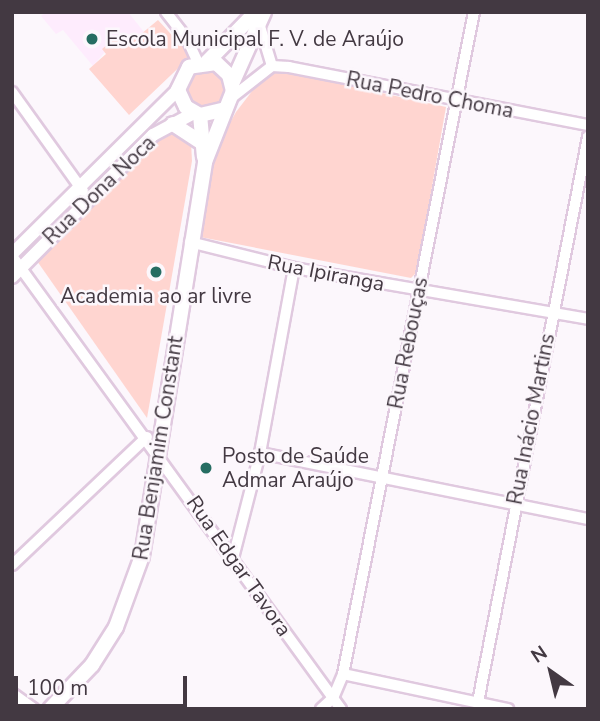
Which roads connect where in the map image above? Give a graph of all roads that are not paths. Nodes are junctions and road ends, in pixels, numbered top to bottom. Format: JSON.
{"nodes":[{"id":1,"x":166,"y":12,"type":"edge"},
{"id":2,"x":474,"y":12,"type":"edge"},
{"id":3,"x":259,"y":15,"type":"edge"},
{"id":4,"x":202,"y":62,"type":"junction"},
{"id":5,"x":272,"y":66,"type":"junction"},
{"id":6,"x":178,"y":90,"type":"junction"},
{"id":7,"x":12,"y":92,"type":"edge"},
{"id":8,"x":229,"y":97,"type":"junction"},
{"id":9,"x":455,"y":102,"type":"junction"},
{"id":10,"x":197,"y":114,"type":"junction"},
{"id":11,"x":173,"y":124,"type":"junction"},
{"id":12,"x":588,"y":125,"type":"edge"},
{"id":13,"x":588,"y":137,"type":"edge"},
{"id":14,"x":202,"y":143,"type":"junction"},
{"id":15,"x":205,"y":162,"type":"junction"},
{"id":16,"x":78,"y":184,"type":"junction"},
{"id":17,"x":87,"y":197,"type":"junction"},
{"id":18,"x":190,"y":242,"type":"junction"},
{"id":19,"x":12,"y":255,"type":"edge"},
{"id":20,"x":294,"y":268,"type":"junction"},
{"id":21,"x":17,"y":272,"type":"edge"},
{"id":22,"x":419,"y":290,"type":"junction"},
{"id":23,"x":552,"y":311,"type":"junction"},
{"id":24,"x":588,"y":318,"type":"edge"},
{"id":25,"x":147,"y":437,"type":"junction"},
{"id":26,"x":158,"y":451,"type":"junction"},
{"id":27,"x":260,"y":453,"type":"junction"},
{"id":28,"x":381,"y":481,"type":"junction"},
{"id":29,"x":513,"y":505,"type":"junction"},
{"id":30,"x":588,"y":519,"type":"edge"},
{"id":31,"x":233,"y":558,"type":"junction"},
{"id":32,"x":12,"y":565,"type":"edge"},
{"id":33,"x":343,"y":674,"type":"junction"},
{"id":34,"x":12,"y":693,"type":"edge"},
{"id":35,"x":333,"y":698,"type":"junction"},
{"id":36,"x":478,"y":702,"type":"junction"},
{"id":37,"x":34,"y":709,"type":"edge"},
{"id":38,"x":50,"y":709,"type":"edge"},
{"id":39,"x":321,"y":709,"type":"edge"},
{"id":40,"x":341,"y":709,"type":"edge"},
{"id":41,"x":508,"y":709,"type":"edge"}],
"edges":[{"from":1,"to":4,"type":"street"},
{"from":2,"to":9,"type":"street","name":"Rua Rebouças"},
{"from":3,"to":4,"type":"main road"},
{"from":3,"to":5,"type":"street"},
{"from":3,"to":8,"type":"main road","name":"Rua Benjamim Constant"},
{"from":4,"to":6,"type":"main road"},
{"from":4,"to":8,"type":"main road"},
{"from":5,"to":8,"type":"street"},
{"from":5,"to":9,"type":"street","name":"Rua Pedro Choma"},
{"from":6,"to":10,"type":"main road"},
{"from":6,"to":16,"type":"street","name":"Rua Dona Noca"},
{"from":7,"to":16,"type":"street"},
{"from":8,"to":10,"type":"main road"},
{"from":8,"to":15,"type":"main road","name":"Rua Benjamim Constant"},
{"from":9,"to":12,"type":"street","name":"Rua Pedro Choma"},
{"from":9,"to":22,"type":"street","name":"Rua Rebouças"},
{"from":10,"to":11,"type":"street","name":"Rua Dona Noca"},
{"from":10,"to":14,"type":"main road","name":"Rua Benjamim Constant"},
{"from":11,"to":14,"type":"main road"},
{"from":11,"to":17,"type":"street","name":"Rua Dona Noca"},
{"from":13,"to":23,"type":"street","name":"Rua Inácio Martins"},
{"from":14,"to":15,"type":"main road","name":"Rua Benjamim Constant"},
{"from":15,"to":18,"type":"main road","name":"Rua Benjamim Constant"},
{"from":16,"to":17,"type":"street"},
{"from":16,"to":19,"type":"street","name":"Rua Dona Noca"},
{"from":17,"to":21,"type":"street","name":"Rua Dona Noca"},
{"from":18,"to":20,"type":"street","name":"Rua Ipiranga"},
{"from":18,"to":26,"type":"main road","name":"Rua Benjamim Constant"},
{"from":19,"to":21,"type":"street","name":"Rua Edgar Tavora"},
{"from":20,"to":22,"type":"street","name":"Rua Ipiranga"},
{"from":20,"to":27,"type":"street"},
{"from":21,"to":25,"type":"street","name":"Rua Edgar Tavora"},
{"from":22,"to":23,"type":"street","name":"Rua Ipiranga"},
{"from":22,"to":28,"type":"street","name":"Rua Rebouças"},
{"from":23,"to":24,"type":"street","name":"Rua Ipiranga"},
{"from":23,"to":29,"type":"street","name":"Rua Inácio Martins"},
{"from":25,"to":26,"type":"street","name":"Rua Edgar Tavora"},
{"from":25,"to":32,"type":"street"},
{"from":26,"to":31,"type":"street","name":"Rua Edgar Tavora"},
{"from":26,"to":38,"type":"main road","name":"Rua Benjamim Constant"},
{"from":27,"to":28,"type":"street"},
{"from":27,"to":31,"type":"street"},
{"from":28,"to":29,"type":"street"},
{"from":28,"to":33,"type":"street","name":"Rua Rebouças"},
{"from":29,"to":30,"type":"street"},
{"from":29,"to":36,"type":"street","name":"Rua Inácio Martins"},
{"from":31,"to":35,"type":"street","name":"Rua Edgar Tavora"},
{"from":33,"to":35,"type":"street","name":"Rua Rebouças"},
{"from":33,"to":36,"type":"street"},
{"from":34,"to":37,"type":"street"},
{"from":35,"to":39,"type":"street"},
{"from":35,"to":40,"type":"street","name":"Rua Edgar Tavora"},
{"from":36,"to":41,"type":"street"}]}
